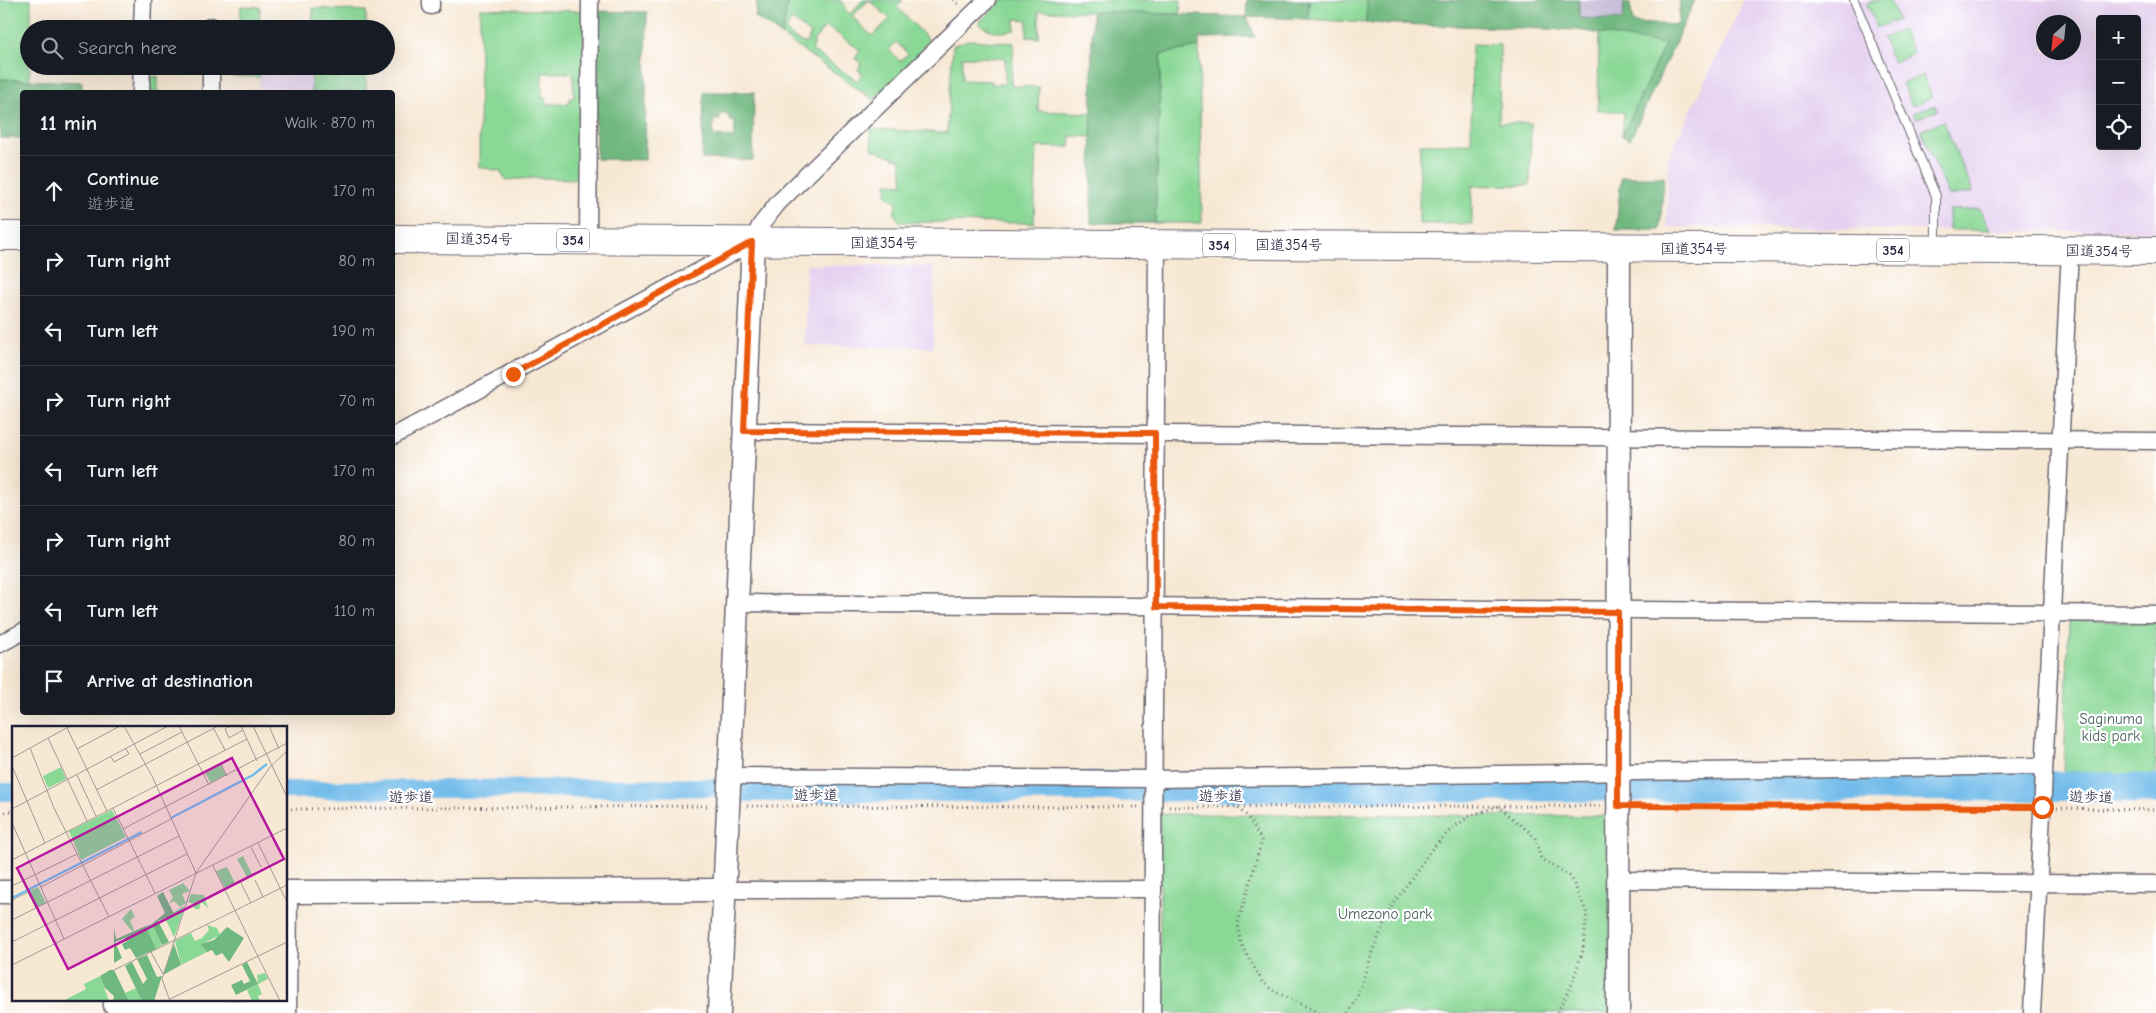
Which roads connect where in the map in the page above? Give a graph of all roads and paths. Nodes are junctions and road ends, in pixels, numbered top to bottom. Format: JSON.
{"nodes":[{"id":1,"x":143,"y":0,"type":"edge"},
{"id":2,"x":590,"y":0,"type":"edge"},
{"id":3,"x":987,"y":0,"type":"edge"},
{"id":4,"x":1854,"y":0,"type":"edge"},
{"id":5,"x":142,"y":20,"type":"edge"},
{"id":6,"x":142,"y":75,"type":"edge"},
{"id":7,"x":211,"y":75,"type":"edge"},
{"id":8,"x":141,"y":90,"type":"edge"},
{"id":9,"x":211,"y":90,"type":"edge"},
{"id":10,"x":0,"y":236,"type":"edge"},
{"id":11,"x":20,"y":236,"type":"edge"},
{"id":12,"x":395,"y":239,"type":"edge"},
{"id":13,"x":588,"y":240,"type":"junction"},
{"id":14,"x":752,"y":242,"type":"junction"},
{"id":15,"x":1157,"y":244,"type":"junction"},
{"id":16,"x":1619,"y":248,"type":"junction"},
{"id":17,"x":1936,"y":250,"type":"junction"},
{"id":18,"x":2070,"y":250,"type":"junction"},
{"id":19,"x":2156,"y":251,"type":"edge"},
{"id":20,"x":744,"y":431,"type":"junction"},
{"id":21,"x":1155,"y":433,"type":"junction"},
{"id":22,"x":395,"y":435,"type":"edge"},
{"id":23,"x":1618,"y":436,"type":"junction"},
{"id":24,"x":2060,"y":440,"type":"junction"},
{"id":25,"x":2156,"y":441,"type":"edge"},
{"id":26,"x":737,"y":604,"type":"junction"},
{"id":27,"x":1156,"y":607,"type":"junction"},
{"id":28,"x":1618,"y":612,"type":"junction"},
{"id":29,"x":2052,"y":613,"type":"junction"},
{"id":30,"x":2156,"y":614,"type":"edge"},
{"id":31,"x":20,"y":633,"type":"edge"},
{"id":32,"x":0,"y":644,"type":"edge"},
{"id":33,"x":2044,"y":766,"type":"junction"},
{"id":34,"x":1618,"y":772,"type":"junction"},
{"id":35,"x":1155,"y":779,"type":"junction"},
{"id":36,"x":729,"y":789,"type":"junction"},
{"id":37,"x":1498,"y":806,"type":"junction"},
{"id":38,"x":1618,"y":806,"type":"junction"},
{"id":39,"x":1154,"y":807,"type":"junction"},
{"id":40,"x":1238,"y":807,"type":"junction"},
{"id":41,"x":2042,"y":807,"type":"junction"},
{"id":42,"x":288,"y":809,"type":"edge"},
{"id":43,"x":2156,"y":810,"type":"edge"},
{"id":44,"x":1619,"y":880,"type":"junction"},
{"id":45,"x":2038,"y":882,"type":"junction"},
{"id":46,"x":2156,"y":884,"type":"edge"},
{"id":47,"x":1153,"y":889,"type":"junction"},
{"id":48,"x":725,"y":890,"type":"junction"},
{"id":49,"x":288,"y":892,"type":"edge"},
{"id":50,"x":112,"y":1000,"type":"edge"},
{"id":51,"x":288,"y":1011,"type":"edge"},
{"id":52,"x":719,"y":1013,"type":"edge"},
{"id":53,"x":1152,"y":1013,"type":"edge"},
{"id":54,"x":1320,"y":1013,"type":"edge"},
{"id":55,"x":1348,"y":1013,"type":"edge"},
{"id":56,"x":1557,"y":1013,"type":"edge"},
{"id":57,"x":1618,"y":1013,"type":"edge"},
{"id":58,"x":2032,"y":1013,"type":"edge"}],
"edges":[{"from":1,"to":5,"type":"street"},
{"from":2,"to":13,"type":"street"},
{"from":3,"to":14,"type":"street"},
{"from":4,"to":17,"type":"lane"},
{"from":6,"to":8,"type":"street"},
{"from":7,"to":9,"type":"street"},
{"from":10,"to":11,"type":"highway"},
{"from":12,"to":13,"type":"highway","name":"国道354号","number":"354"},
{"from":13,"to":14,"type":"highway","name":"国道354号","number":"354"},
{"from":14,"to":15,"type":"highway","name":"国道354号","number":"354"},
{"from":14,"to":20,"type":"street"},
{"from":14,"to":22,"type":"street"},
{"from":15,"to":16,"type":"highway","name":"国道354号","number":"354"},
{"from":15,"to":21,"type":"street"},
{"from":16,"to":17,"type":"highway","name":"国道354号","number":"354"},
{"from":16,"to":23,"type":"street"},
{"from":17,"to":18,"type":"highway","name":"国道354号","number":"354"},
{"from":18,"to":19,"type":"highway","name":"国道354号","number":"354"},
{"from":18,"to":24,"type":"street"},
{"from":20,"to":21,"type":"street"},
{"from":20,"to":26,"type":"street"},
{"from":21,"to":23,"type":"street"},
{"from":21,"to":27,"type":"street"},
{"from":23,"to":24,"type":"street"},
{"from":23,"to":28,"type":"street"},
{"from":24,"to":25,"type":"street"},
{"from":24,"to":29,"type":"street"},
{"from":26,"to":27,"type":"street"},
{"from":26,"to":36,"type":"street"},
{"from":27,"to":28,"type":"street"},
{"from":27,"to":35,"type":"street"},
{"from":28,"to":29,"type":"street"},
{"from":28,"to":34,"type":"street"},
{"from":29,"to":30,"type":"street"},
{"from":29,"to":33,"type":"street"},
{"from":31,"to":32,"type":"street"},
{"from":33,"to":34,"type":"street"},
{"from":33,"to":41,"type":"street"},
{"from":34,"to":35,"type":"street"},
{"from":34,"to":38,"type":"street"},
{"from":35,"to":36,"type":"street"},
{"from":35,"to":39,"type":"street"},
{"from":36,"to":39,"type":"path","name":"遊歩道"},
{"from":36,"to":42,"type":"path","name":"遊歩道"},
{"from":36,"to":48,"type":"street"},
{"from":37,"to":38,"type":"path","name":"遊歩道"},
{"from":37,"to":40,"type":"path","name":"遊歩道"},
{"from":37,"to":55,"type":"path"},
{"from":37,"to":56,"type":"path"},
{"from":38,"to":41,"type":"path","name":"遊歩道"},
{"from":38,"to":44,"type":"street"},
{"from":39,"to":40,"type":"path","name":"遊歩道"},
{"from":39,"to":47,"type":"street"},
{"from":40,"to":54,"type":"path"},
{"from":41,"to":43,"type":"path","name":"遊歩道"},
{"from":41,"to":45,"type":"street"},
{"from":44,"to":45,"type":"street"},
{"from":44,"to":57,"type":"street"},
{"from":45,"to":46,"type":"street"},
{"from":45,"to":58,"type":"street"},
{"from":47,"to":48,"type":"street"},
{"from":47,"to":53,"type":"street"},
{"from":48,"to":49,"type":"street"},
{"from":48,"to":52,"type":"street"},
{"from":49,"to":51,"type":"street"},
{"from":50,"to":51,"type":"street"}]}
